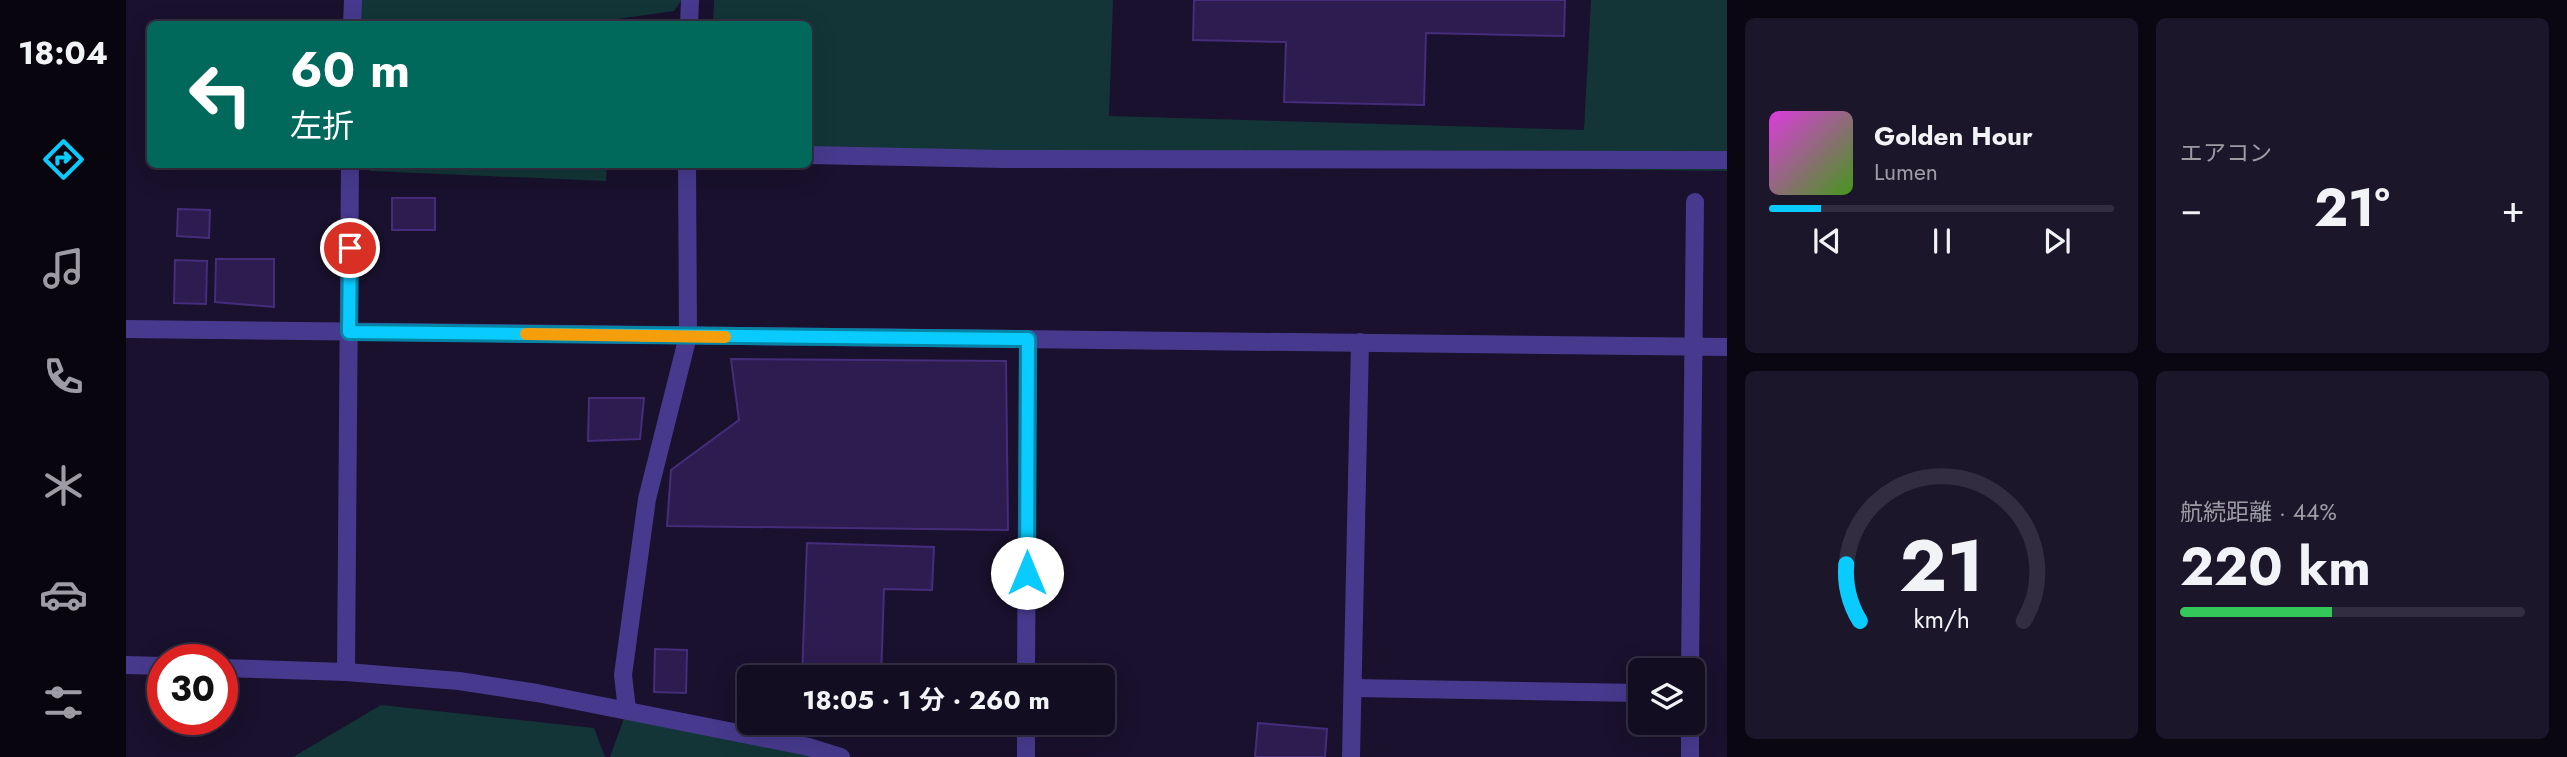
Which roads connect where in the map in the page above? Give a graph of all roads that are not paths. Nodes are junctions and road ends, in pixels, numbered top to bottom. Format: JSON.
{"nodes":[{"id":1,"x":353,"y":0,"type":"edge"},
{"id":2,"x":690,"y":0,"type":"edge"},
{"id":3,"x":352,"y":21,"type":"edge"},
{"id":4,"x":689,"y":21,"type":"edge"},
{"id":5,"x":812,"y":155,"type":"edge"},
{"id":6,"x":1727,"y":160,"type":"edge"},
{"id":7,"x":350,"y":168,"type":"edge"},
{"id":8,"x":687,"y":168,"type":"edge"},
{"id":9,"x":1695,"y":202,"type":"dead end"},
{"id":10,"x":126,"y":329,"type":"edge"},
{"id":11,"x":349,"y":332,"type":"junction"},
{"id":12,"x":688,"y":336,"type":"junction"},
{"id":13,"x":1028,"y":339,"type":"junction"},
{"id":14,"x":1360,"y":342,"type":"junction"},
{"id":15,"x":1693,"y":347,"type":"junction"},
{"id":16,"x":1727,"y":347,"type":"edge"},
{"id":17,"x":1690,"y":658,"type":"edge"},
{"id":18,"x":126,"y":665,"type":"edge"},
{"id":19,"x":1026,"y":665,"type":"edge"},
{"id":20,"x":147,"y":666,"type":"edge"},
{"id":21,"x":238,"y":669,"type":"edge"},
{"id":22,"x":346,"y":672,"type":"junction"},
{"id":23,"x":1353,"y":688,"type":"junction"},
{"id":24,"x":1628,"y":693,"type":"edge"},
{"id":25,"x":627,"y":710,"type":"junction"},
{"id":26,"x":1026,"y":735,"type":"edge"},
{"id":27,"x":1690,"y":735,"type":"edge"},
{"id":28,"x":841,"y":757,"type":"edge"},
{"id":29,"x":1026,"y":757,"type":"edge"},
{"id":30,"x":1351,"y":757,"type":"edge"},
{"id":31,"x":1690,"y":757,"type":"edge"}],
"edges":[{"from":1,"to":3,"type":"street"},
{"from":2,"to":4,"type":"street"},
{"from":5,"to":6,"type":"street"},
{"from":7,"to":11,"type":"street"},
{"from":8,"to":12,"type":"street"},
{"from":9,"to":15,"type":"street"},
{"from":10,"to":11,"type":"street"},
{"from":11,"to":12,"type":"street"},
{"from":11,"to":22,"type":"street"},
{"from":12,"to":13,"type":"street"},
{"from":12,"to":25,"type":"street"},
{"from":13,"to":14,"type":"street"},
{"from":13,"to":19,"type":"street"},
{"from":14,"to":15,"type":"street"},
{"from":14,"to":23,"type":"street"},
{"from":15,"to":16,"type":"street"},
{"from":15,"to":17,"type":"street"},
{"from":18,"to":20,"type":"street"},
{"from":21,"to":22,"type":"street"},
{"from":22,"to":25,"type":"street"},
{"from":23,"to":24,"type":"street"},
{"from":23,"to":30,"type":"street"},
{"from":25,"to":28,"type":"street"},
{"from":26,"to":29,"type":"street"},
{"from":27,"to":31,"type":"street"}]}
